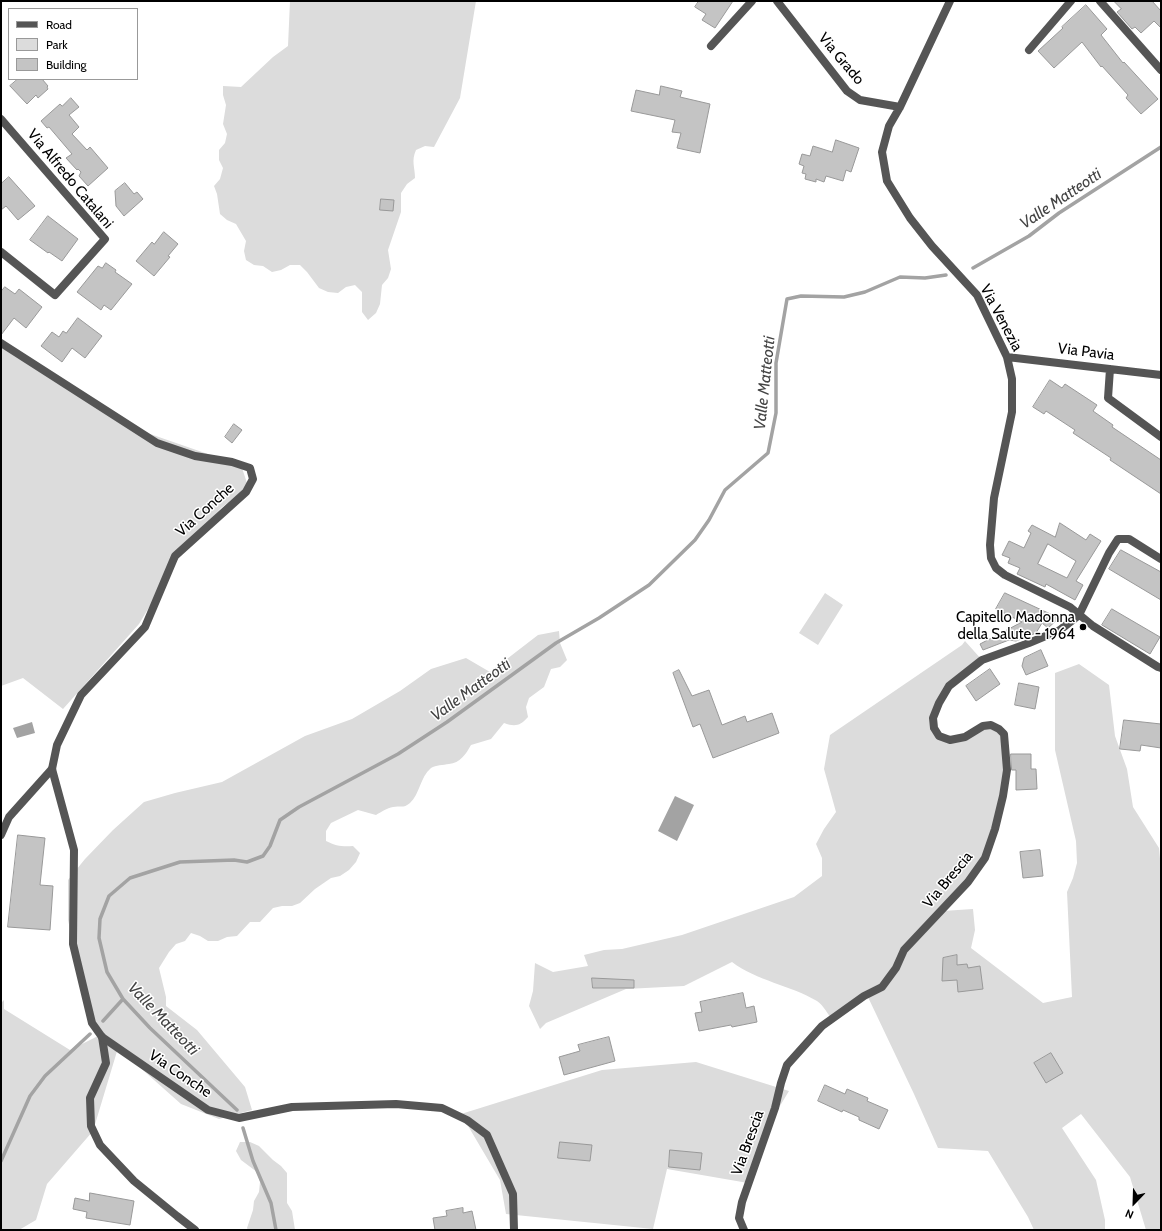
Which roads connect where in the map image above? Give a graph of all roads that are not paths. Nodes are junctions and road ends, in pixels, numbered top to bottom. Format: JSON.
{"nodes":[{"id":1,"x":752,"y":1,"type":"edge"},
{"id":2,"x":777,"y":1,"type":"edge"},
{"id":3,"x":950,"y":1,"type":"edge"},
{"id":4,"x":1071,"y":1,"type":"edge"},
{"id":5,"x":1100,"y":1,"type":"edge"},
{"id":6,"x":711,"y":46,"type":"dead end"},
{"id":7,"x":1028,"y":50,"type":"dead end"},
{"id":8,"x":1161,"y":70,"type":"edge"},
{"id":9,"x":900,"y":107,"type":"junction"},
{"id":10,"x":1,"y":119,"type":"edge"},
{"id":11,"x":1,"y":252,"type":"edge"},
{"id":12,"x":1,"y":343,"type":"edge"},
{"id":13,"x":1007,"y":357,"type":"junction"},
{"id":14,"x":1110,"y":369,"type":"junction"},
{"id":15,"x":1161,"y":375,"type":"edge"},
{"id":16,"x":1161,"y":437,"type":"edge"},
{"id":17,"x":1161,"y":559,"type":"edge"},
{"id":18,"x":1079,"y":615,"type":"junction"},
{"id":19,"x":1161,"y":668,"type":"edge"},
{"id":20,"x":52,"y":769,"type":"junction"},
{"id":21,"x":1,"y":835,"type":"edge"},
{"id":22,"x":102,"y":1037,"type":"junction"},
{"id":23,"x":195,"y":1230,"type":"edge"},
{"id":24,"x":514,"y":1230,"type":"edge"},
{"id":25,"x":744,"y":1230,"type":"edge"}],
"edges":[{"from":1,"to":6,"type":"street"},
{"from":2,"to":9,"type":"street","name":"Via Grado"},
{"from":3,"to":9,"type":"street","name":"Via Venezia"},
{"from":4,"to":7,"type":"street"},
{"from":5,"to":8,"type":"street"},
{"from":9,"to":13,"type":"street","name":"Via Venezia"},
{"from":10,"to":11,"type":"street","name":"Via Alfredo Catalani"},
{"from":12,"to":20,"type":"street","name":"Via Conche"},
{"from":13,"to":14,"type":"street","name":"Via Pavia"},
{"from":13,"to":18,"type":"street","name":"Via Venezia"},
{"from":14,"to":15,"type":"street","name":"Via Pavia"},
{"from":14,"to":16,"type":"street"},
{"from":17,"to":18,"type":"street"},
{"from":18,"to":19,"type":"street","name":"Via Venezia"},
{"from":18,"to":25,"type":"street","name":"Via Brescia"},
{"from":20,"to":21,"type":"street"},
{"from":20,"to":22,"type":"street","name":"Via Conche"},
{"from":22,"to":23,"type":"street"},
{"from":22,"to":24,"type":"street","name":"Via Conche"}]}
